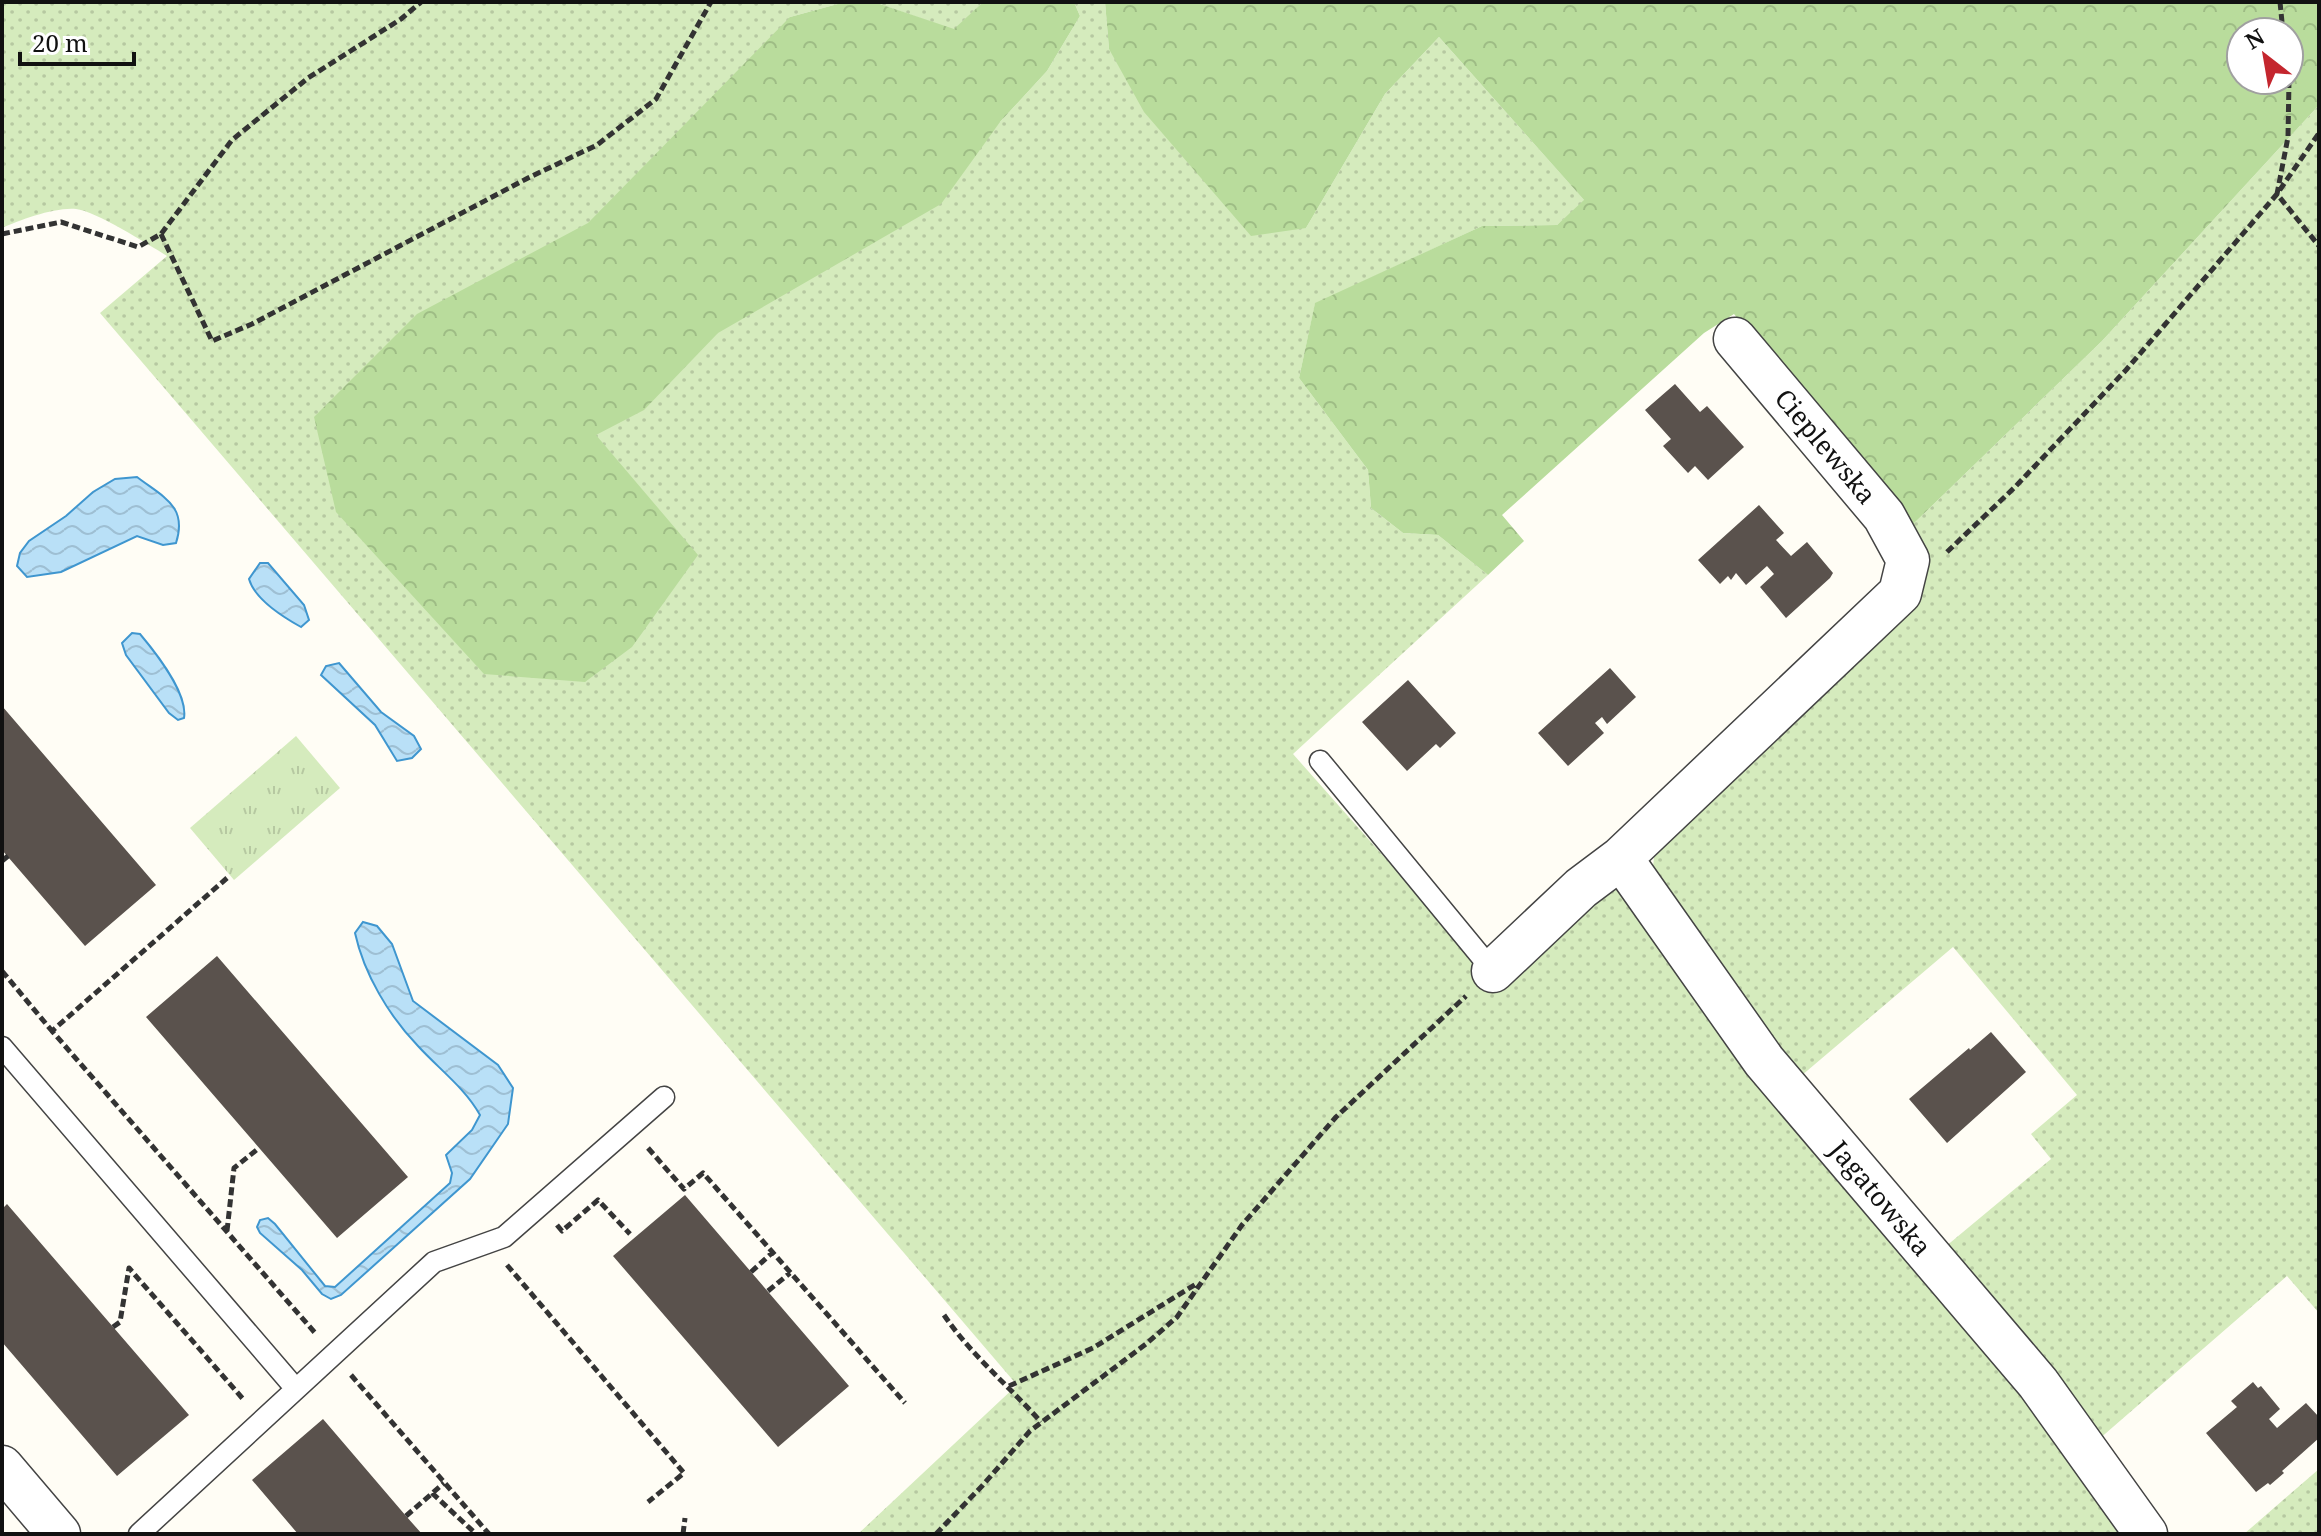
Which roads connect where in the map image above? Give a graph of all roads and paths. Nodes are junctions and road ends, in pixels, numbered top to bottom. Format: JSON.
{"nodes":[{"id":1,"x":421,"y":2,"type":"edge"},
{"id":2,"x":711,"y":2,"type":"edge"},
{"id":3,"x":2289,"y":96,"type":"edge"},
{"id":4,"x":2319,"y":133,"type":"edge"},
{"id":5,"x":2277,"y":194,"type":"junction"},
{"id":6,"x":2,"y":234,"type":"edge"},
{"id":7,"x":161,"y":234,"type":"junction"},
{"id":8,"x":2319,"y":246,"type":"edge"},
{"id":9,"x":1735,"y":339,"type":"dead end"},
{"id":10,"x":1908,"y":560,"type":"junction"},
{"id":11,"x":1320,"y":761,"type":"dead end"},
{"id":12,"x":1621,"y":858,"type":"junction"},
{"id":13,"x":227,"y":878,"type":"dead end"},
{"id":14,"x":2,"y":971,"type":"edge"},
{"id":15,"x":1493,"y":971,"type":"junction"},
{"id":16,"x":52,"y":1031,"type":"junction"},
{"id":17,"x":2,"y":1047,"type":"edge"},
{"id":18,"x":664,"y":1097,"type":"dead end"},
{"id":19,"x":259,"y":1148,"type":"dead end"},
{"id":20,"x":648,"y":1148,"type":"dead end"},
{"id":21,"x":553,"y":1221,"type":"dead end"},
{"id":22,"x":227,"y":1232,"type":"junction"},
{"id":23,"x":630,"y":1234,"type":"dead end"},
{"id":24,"x":773,"y":1252,"type":"junction"},
{"id":25,"x":514,"y":1254,"type":"dead end"},
{"id":26,"x":751,"y":1272,"type":"dead end"},
{"id":27,"x":790,"y":1273,"type":"junction"},
{"id":28,"x":1200,"y":1282,"type":"junction"},
{"id":29,"x":768,"y":1291,"type":"dead end"},
{"id":30,"x":944,"y":1315,"type":"dead end"},
{"id":31,"x":113,"y":1327,"type":"dead end"},
{"id":32,"x":334,"y":1355,"type":"junction"},
{"id":33,"x":1009,"y":1386,"type":"junction"},
{"id":34,"x":296,"y":1389,"type":"junction"},
{"id":35,"x":905,"y":1403,"type":"dead end"},
{"id":36,"x":262,"y":1421,"type":"junction"},
{"id":37,"x":1041,"y":1422,"type":"junction"},
{"id":38,"x":2,"y":1467,"type":"edge"},
{"id":39,"x":444,"y":1483,"type":"junction"},
{"id":40,"x":432,"y":1493,"type":"junction"},
{"id":41,"x":648,"y":1502,"type":"dead end"},
{"id":42,"x":406,"y":1516,"type":"dead end"},
{"id":43,"x":685,"y":1518,"type":"dead end"},
{"id":44,"x":486,"y":1533,"type":"edge"},
{"id":45,"x":59,"y":1534,"type":"edge"},
{"id":46,"x":139,"y":1534,"type":"edge"},
{"id":47,"x":476,"y":1534,"type":"edge"},
{"id":48,"x":683,"y":1534,"type":"edge"},
{"id":49,"x":936,"y":1534,"type":"edge"},
{"id":50,"x":2146,"y":1534,"type":"edge"}],
"edges":[{"from":1,"to":7,"type":"path"},
{"from":2,"to":7,"type":"path"},
{"from":3,"to":5,"type":"path"},
{"from":4,"to":5,"type":"path"},
{"from":5,"to":8,"type":"path"},
{"from":5,"to":10,"type":"path"},
{"from":6,"to":7,"type":"path"},
{"from":9,"to":10,"type":"street","name":"Cieplewska"},
{"from":10,"to":12,"type":"street"},
{"from":11,"to":15,"type":"lane"},
{"from":12,"to":15,"type":"street"},
{"from":12,"to":50,"type":"street","name":"Jagatowska"},
{"from":13,"to":16,"type":"path"},
{"from":14,"to":16,"type":"path"},
{"from":15,"to":28,"type":"path"},
{"from":16,"to":22,"type":"path"},
{"from":17,"to":34,"type":"lane"},
{"from":18,"to":32,"type":"lane"},
{"from":19,"to":22,"type":"path"},
{"from":20,"to":24,"type":"path"},
{"from":21,"to":23,"type":"path"},
{"from":22,"to":32,"type":"path"},
{"from":24,"to":26,"type":"path"},
{"from":24,"to":27,"type":"path"},
{"from":25,"to":41,"type":"path"},
{"from":27,"to":29,"type":"path"},
{"from":27,"to":35,"type":"path"},
{"from":28,"to":33,"type":"path"},
{"from":28,"to":37,"type":"path"},
{"from":30,"to":33,"type":"path"},
{"from":31,"to":36,"type":"path"},
{"from":32,"to":34,"type":"lane"},
{"from":32,"to":39,"type":"path"},
{"from":33,"to":37,"type":"path"},
{"from":34,"to":36,"type":"lane"},
{"from":36,"to":46,"type":"lane"},
{"from":37,"to":49,"type":"path"},
{"from":38,"to":45,"type":"street"},
{"from":39,"to":40,"type":"path"},
{"from":39,"to":44,"type":"path"},
{"from":40,"to":42,"type":"path"},
{"from":40,"to":47,"type":"path"},
{"from":43,"to":48,"type":"path"}]}
